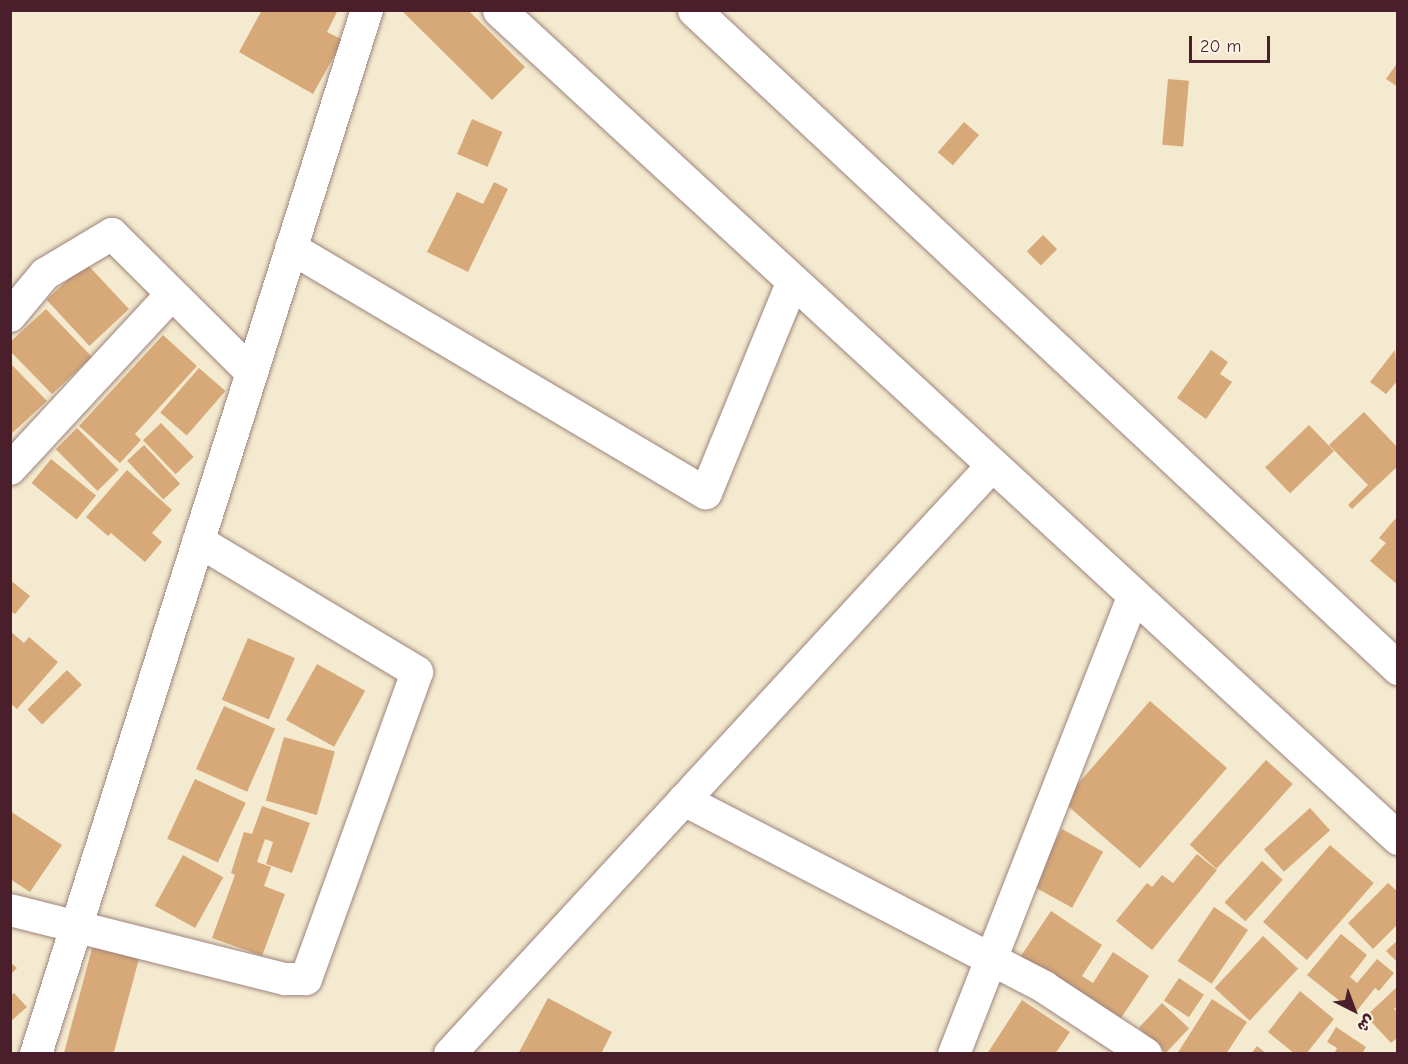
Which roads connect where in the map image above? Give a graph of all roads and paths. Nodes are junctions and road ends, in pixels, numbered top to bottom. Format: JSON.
{"nodes":[{"id":1,"x":367,"y":10,"type":"edge"},
{"id":2,"x":500,"y":10,"type":"edge"},
{"id":3,"x":694,"y":10,"type":"edge"},
{"id":4,"x":291,"y":248,"type":"junction"},
{"id":5,"x":793,"y":281,"type":"junction"},
{"id":6,"x":172,"y":294,"type":"junction"},
{"id":7,"x":10,"y":316,"type":"edge"},
{"id":8,"x":252,"y":373,"type":"junction"},
{"id":9,"x":993,"y":465,"type":"junction"},
{"id":10,"x":10,"y":469,"type":"edge"},
{"id":11,"x":198,"y":541,"type":"junction"},
{"id":12,"x":1134,"y":595,"type":"junction"},
{"id":13,"x":1398,"y":668,"type":"edge"},
{"id":14,"x":684,"y":800,"type":"junction"},
{"id":15,"x":1398,"y":838,"type":"edge"},
{"id":16,"x":10,"y":910,"type":"edge"},
{"id":17,"x":76,"y":927,"type":"junction"},
{"id":18,"x":990,"y":958,"type":"junction"},
{"id":19,"x":36,"y":1053,"type":"edge"},
{"id":20,"x":450,"y":1053,"type":"edge"},
{"id":21,"x":954,"y":1053,"type":"edge"},
{"id":22,"x":1146,"y":1053,"type":"edge"}],
"edges":[{"from":1,"to":4,"type":"street"},
{"from":2,"to":5,"type":"main road"},
{"from":3,"to":13,"type":"main road"},
{"from":4,"to":5,"type":"street"},
{"from":4,"to":8,"type":"street"},
{"from":5,"to":9,"type":"main road"},
{"from":6,"to":7,"type":"street"},
{"from":6,"to":8,"type":"street"},
{"from":6,"to":10,"type":"street"},
{"from":8,"to":11,"type":"street"},
{"from":9,"to":12,"type":"main road"},
{"from":9,"to":14,"type":"street"},
{"from":11,"to":17,"type":"street"},
{"from":11,"to":17,"type":"street"},
{"from":12,"to":15,"type":"main road"},
{"from":12,"to":18,"type":"street"},
{"from":14,"to":18,"type":"street"},
{"from":14,"to":20,"type":"street"},
{"from":16,"to":17,"type":"street"},
{"from":17,"to":19,"type":"street"},
{"from":18,"to":21,"type":"street"},
{"from":18,"to":22,"type":"street"}]}
